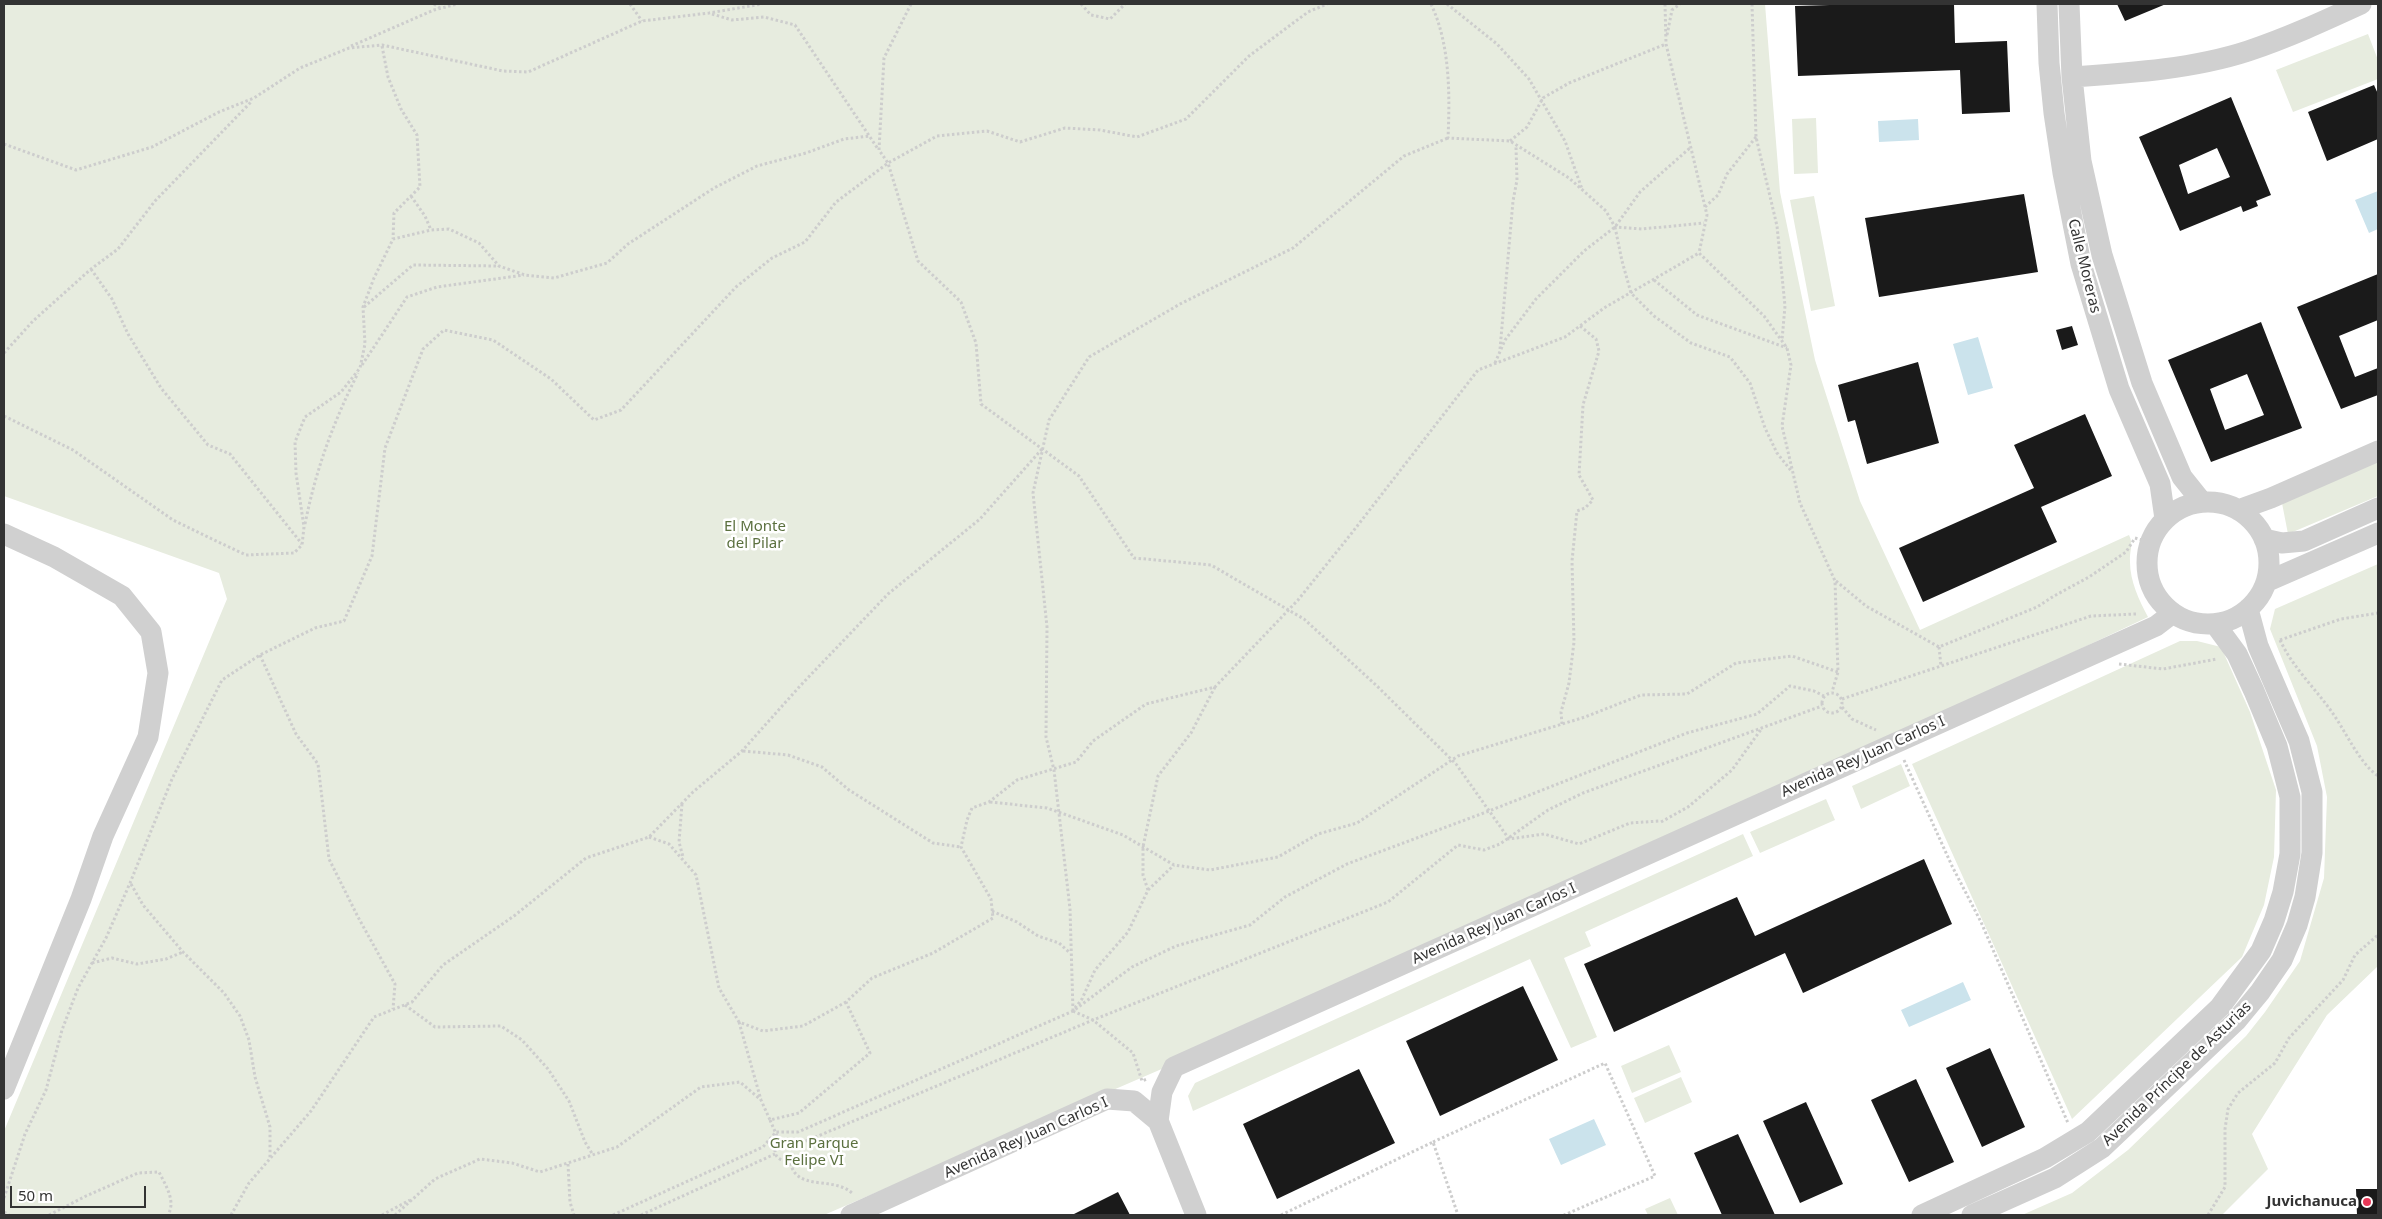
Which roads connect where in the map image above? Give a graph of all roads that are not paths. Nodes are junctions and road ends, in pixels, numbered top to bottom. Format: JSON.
{"nodes":[{"id":1,"x":2047,"y":4,"type":"edge"},
{"id":2,"x":2069,"y":4,"type":"edge"},
{"id":3,"x":2361,"y":4,"type":"edge"},
{"id":4,"x":2072,"y":78,"type":"junction"},
{"id":5,"x":2378,"y":450,"type":"edge"},
{"id":6,"x":2202,"y":502,"type":"junction"},
{"id":7,"x":2378,"y":508,"type":"edge"},
{"id":8,"x":2238,"y":510,"type":"junction"},
{"id":9,"x":2165,"y":519,"type":"junction"},
{"id":10,"x":2378,"y":533,"type":"edge"},
{"id":11,"x":4,"y":534,"type":"edge"},
{"id":12,"x":2264,"y":538,"type":"junction"},
{"id":13,"x":2266,"y":582,"type":"junction"},
{"id":14,"x":2248,"y":609,"type":"junction"},
{"id":15,"x":2172,"y":613,"type":"junction"},
{"id":16,"x":2215,"y":624,"type":"junction"},
{"id":17,"x":4,"y":1089,"type":"edge"},
{"id":18,"x":1158,"y":1120,"type":"junction"},
{"id":19,"x":858,"y":1212,"type":"edge"},
{"id":20,"x":1196,"y":1215,"type":"edge"},
{"id":21,"x":1922,"y":1215,"type":"edge"},
{"id":22,"x":1972,"y":1215,"type":"edge"}],
"edges":[{"from":1,"to":9,"type":"street","name":"Calle Moreras"},
{"from":2,"to":4,"type":"street","name":"Calle Moreras"},
{"from":3,"to":4,"type":"street"},
{"from":4,"to":6,"type":"street","name":"Calle Moreras"},
{"from":5,"to":8,"type":"street"},
{"from":6,"to":8,"type":"street"},
{"from":6,"to":9,"type":"street"},
{"from":7,"to":12,"type":"street"},
{"from":8,"to":12,"type":"street"},
{"from":9,"to":15,"type":"street"},
{"from":10,"to":13,"type":"street"},
{"from":11,"to":17,"type":"street"},
{"from":12,"to":13,"type":"street"},
{"from":13,"to":14,"type":"street"},
{"from":14,"to":16,"type":"street"},
{"from":14,"to":22,"type":"street","name":"Avenida Príncipe de Asturias"},
{"from":15,"to":16,"type":"street"},
{"from":15,"to":18,"type":"street","name":"Avenida Rey Juan Carlos I"},
{"from":16,"to":21,"type":"street","name":"Avenida Príncipe de Asturias"},
{"from":18,"to":19,"type":"street","name":"Avenida Rey Juan Carlos I"},
{"from":18,"to":20,"type":"street"}]}
